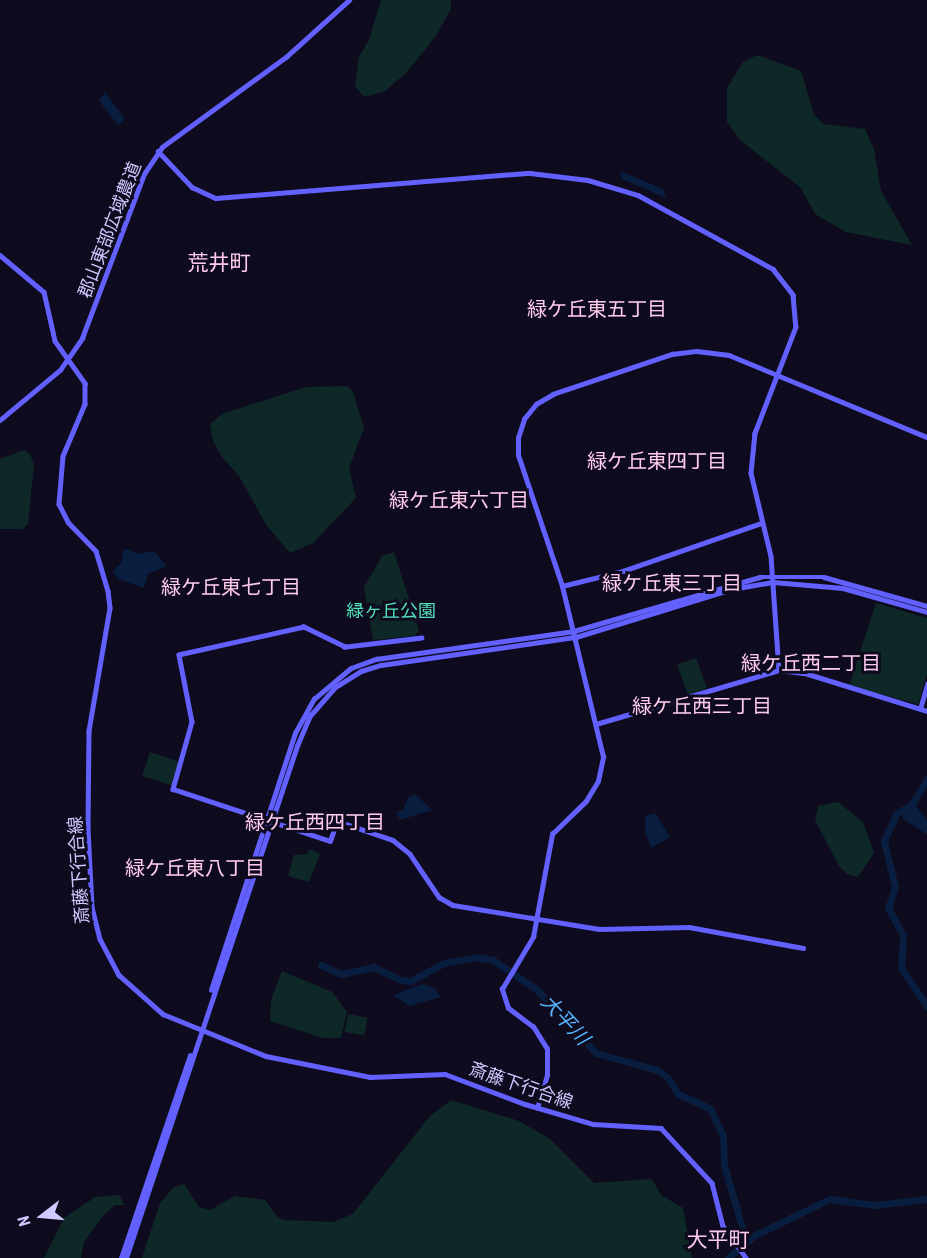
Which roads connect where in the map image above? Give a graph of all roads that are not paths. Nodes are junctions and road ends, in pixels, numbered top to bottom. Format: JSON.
{"nodes":[{"id":1,"x":349,"y":0,"type":"edge"},
{"id":2,"x":158,"y":151,"type":"junction"},
{"id":3,"x":0,"y":255,"type":"edge"},
{"id":4,"x":69,"y":359,"type":"junction"},
{"id":5,"x":777,"y":375,"type":"junction"},
{"id":6,"x":0,"y":420,"type":"edge"},
{"id":7,"x":927,"y":437,"type":"edge"},
{"id":8,"x":762,"y":523,"type":"junction"},
{"id":9,"x":773,"y":579,"type":"junction"},
{"id":10,"x":562,"y":586,"type":"junction"},
{"id":11,"x":927,"y":606,"type":"edge"},
{"id":12,"x":927,"y":612,"type":"edge"},
{"id":13,"x":575,"y":634,"type":"junction"},
{"id":14,"x":422,"y":638,"type":"dead end"},
{"id":15,"x":779,"y":670,"type":"junction"},
{"id":16,"x":927,"y":684,"type":"edge"},
{"id":17,"x":920,"y":709,"type":"junction"},
{"id":18,"x":927,"y":711,"type":"edge"},
{"id":19,"x":596,"y":724,"type":"junction"},
{"id":20,"x":270,"y":821,"type":"junction"},
{"id":21,"x":537,"y":918,"type":"junction"},
{"id":22,"x":803,"y":948,"type":"dead end"},
{"id":23,"x":200,"y":1030,"type":"junction"},
{"id":24,"x":195,"y":1044,"type":"junction"},
{"id":25,"x":537,"y":1108,"type":"junction"},
{"id":26,"x":122,"y":1258,"type":"edge"},
{"id":27,"x":126,"y":1258,"type":"edge"},
{"id":28,"x":746,"y":1258,"type":"edge"}],
"edges":[{"from":1,"to":2,"type":"street","name":"郡山東部広域農道"},
{"from":2,"to":4,"type":"street","name":"郡山東部広域農道"},
{"from":2,"to":5,"type":"street"},
{"from":3,"to":4,"type":"street","name":"斎藤下行合線"},
{"from":4,"to":6,"type":"street","name":"郡山東部広域農道"},
{"from":4,"to":23,"type":"street","name":"斎藤下行合線"},
{"from":5,"to":7,"type":"street"},
{"from":5,"to":8,"type":"street"},
{"from":5,"to":10,"type":"street"},
{"from":8,"to":9,"type":"street"},
{"from":8,"to":10,"type":"street"},
{"from":9,"to":11,"type":"street"},
{"from":9,"to":12,"type":"street"},
{"from":9,"to":13,"type":"street"},
{"from":9,"to":15,"type":"street"},
{"from":10,"to":13,"type":"street"},
{"from":13,"to":19,"type":"street"},
{"from":13,"to":20,"type":"street"},
{"from":14,"to":20,"type":"street"},
{"from":15,"to":17,"type":"street"},
{"from":15,"to":19,"type":"street"},
{"from":16,"to":17,"type":"street"},
{"from":17,"to":18,"type":"street"},
{"from":19,"to":21,"type":"street"},
{"from":20,"to":21,"type":"street"},
{"from":20,"to":23,"type":"street"},
{"from":21,"to":22,"type":"street"},
{"from":21,"to":25,"type":"street"},
{"from":23,"to":24,"type":"street"},
{"from":23,"to":25,"type":"street","name":"斎藤下行合線"},
{"from":24,"to":26,"type":"street"},
{"from":24,"to":27,"type":"street"},
{"from":25,"to":28,"type":"street","name":"斎藤下行合線"}]}
